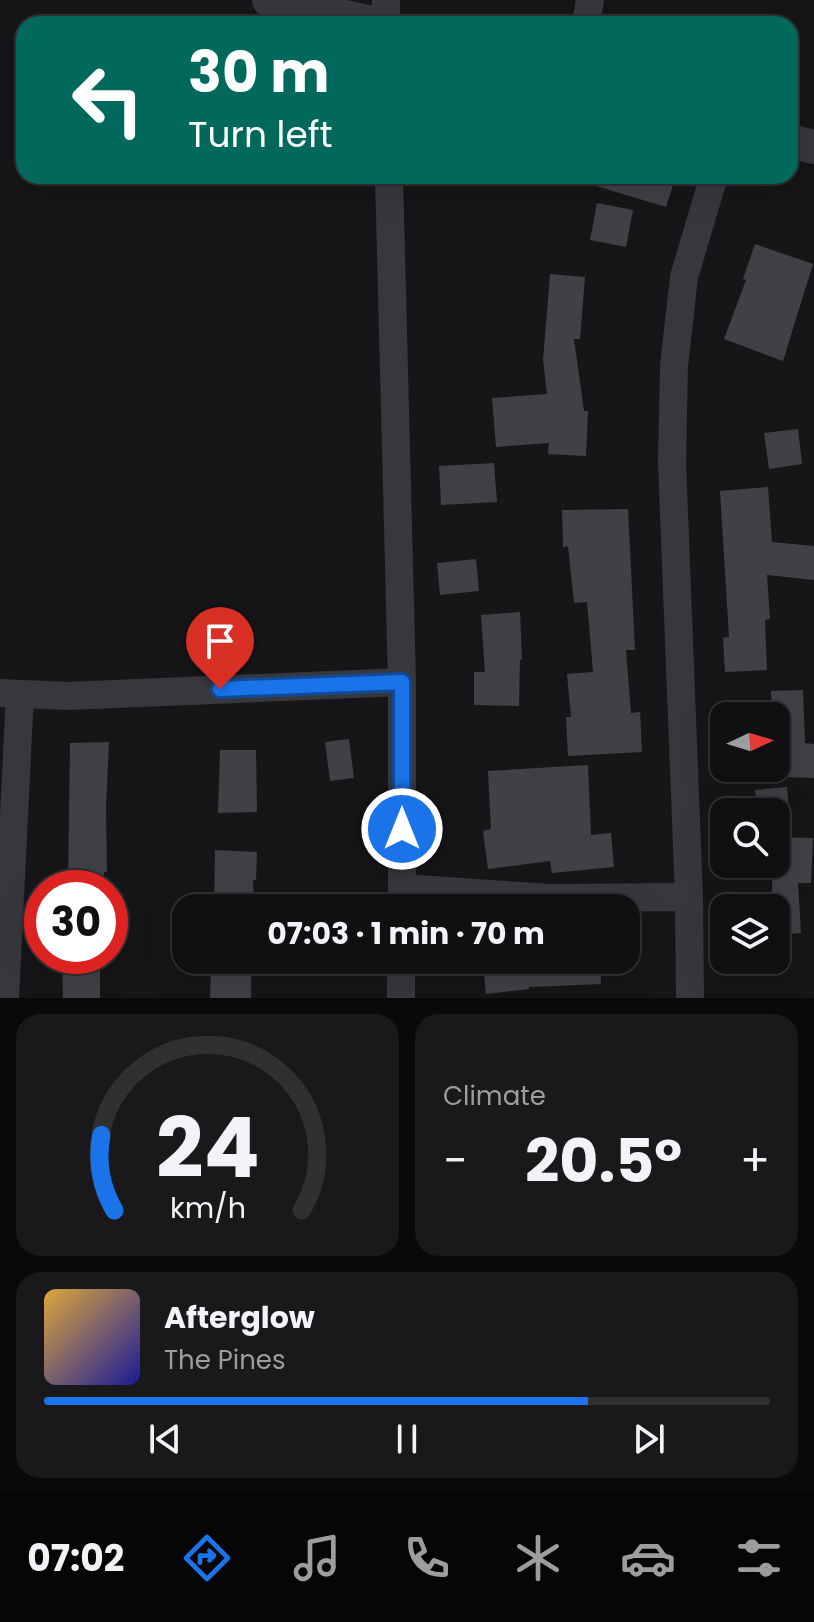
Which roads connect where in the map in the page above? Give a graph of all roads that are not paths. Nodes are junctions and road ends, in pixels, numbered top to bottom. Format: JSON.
{"nodes":[{"id":1,"x":269,"y":0,"type":"edge"},
{"id":2,"x":341,"y":16,"type":"edge"},
{"id":3,"x":389,"y":184,"type":"edge"},
{"id":4,"x":712,"y":184,"type":"edge"},
{"id":5,"x":402,"y":682,"type":"junction"},
{"id":6,"x":10,"y":694,"type":"edge"},
{"id":7,"x":402,"y":894,"type":"edge"},
{"id":8,"x":640,"y":897,"type":"edge"},
{"id":9,"x":689,"y":897,"type":"junction"},
{"id":10,"x":401,"y":974,"type":"edge"},
{"id":11,"x":5,"y":998,"type":"edge"},
{"id":12,"x":401,"y":998,"type":"edge"},
{"id":13,"x":690,"y":998,"type":"edge"}],
"edges":[{"from":1,"to":2,"type":"street"},
{"from":3,"to":5,"type":"street"},
{"from":4,"to":9,"type":"street"},
{"from":5,"to":6,"type":"street"},
{"from":5,"to":7,"type":"street"},
{"from":6,"to":11,"type":"street"},
{"from":8,"to":9,"type":"street"},
{"from":9,"to":13,"type":"street"},
{"from":10,"to":12,"type":"street"}]}
